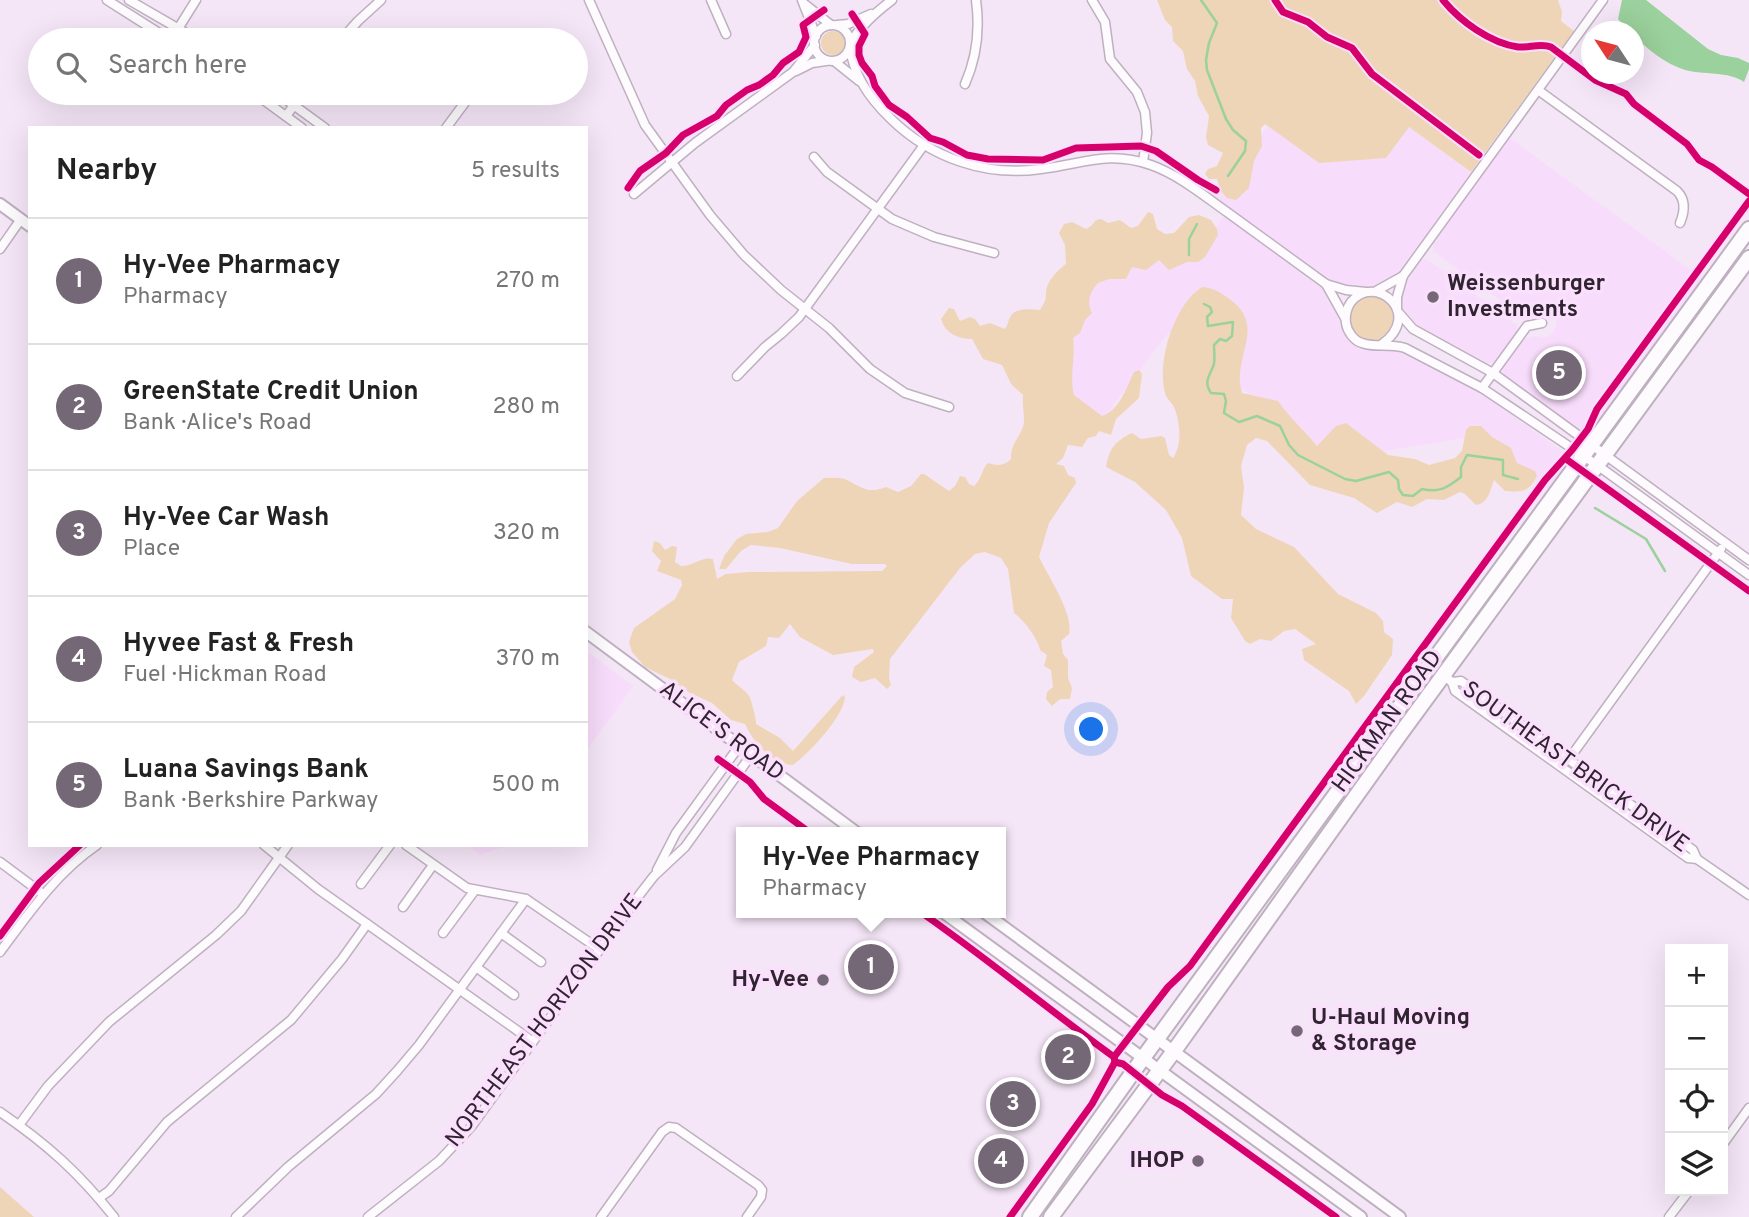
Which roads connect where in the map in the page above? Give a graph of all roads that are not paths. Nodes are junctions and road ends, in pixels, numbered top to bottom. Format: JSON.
{"nodes":[{"id":1,"x":107,"y":0,"type":"edge"},
{"id":2,"x":129,"y":0,"type":"edge"},
{"id":3,"x":196,"y":0,"type":"edge"},
{"id":4,"x":382,"y":0,"type":"edge"},
{"id":5,"x":589,"y":0,"type":"edge"},
{"id":6,"x":711,"y":0,"type":"edge"},
{"id":7,"x":802,"y":0,"type":"edge"},
{"id":8,"x":892,"y":0,"type":"edge"},
{"id":9,"x":976,"y":0,"type":"edge"},
{"id":10,"x":1092,"y":0,"type":"edge"},
{"id":11,"x":1604,"y":0,"type":"edge"},
{"id":12,"x":877,"y":11,"type":"junction"},
{"id":13,"x":834,"y":25,"type":"junction"},
{"id":14,"x":152,"y":28,"type":"edge"},
{"id":15,"x":175,"y":28,"type":"edge"},
{"id":16,"x":178,"y":28,"type":"edge"},
{"id":17,"x":352,"y":28,"type":"edge"},
{"id":18,"x":726,"y":34,"type":"dead end"},
{"id":19,"x":815,"y":40,"type":"junction"},
{"id":20,"x":850,"y":45,"type":"junction"},
{"id":21,"x":831,"y":61,"type":"junction"},
{"id":22,"x":793,"y":72,"type":"junction"},
{"id":23,"x":862,"y":83,"type":"junction"},
{"id":24,"x":965,"y":84,"type":"dead end"},
{"id":25,"x":1538,"y":90,"type":"junction"},
{"id":26,"x":271,"y":105,"type":"edge"},
{"id":27,"x":294,"y":105,"type":"joint"},
{"id":28,"x":463,"y":105,"type":"edge"},
{"id":29,"x":286,"y":116,"type":"junction"},
{"id":30,"x":299,"y":126,"type":"edge"},
{"id":31,"x":322,"y":126,"type":"edge"},
{"id":32,"x":447,"y":126,"type":"edge"},
{"id":33,"x":924,"y":145,"type":"junction"},
{"id":34,"x":814,"y":157,"type":"dead end"},
{"id":35,"x":672,"y":160,"type":"junction"},
{"id":36,"x":1143,"y":162,"type":"junction"},
{"id":37,"x":634,"y":194,"type":"dead end"},
{"id":38,"x":0,"y":204,"type":"edge"},
{"id":39,"x":877,"y":209,"type":"junction"},
{"id":40,"x":26,"y":223,"type":"edge"},
{"id":41,"x":1680,"y":223,"type":"dead end"},
{"id":42,"x":1749,"y":229,"type":"edge"},
{"id":43,"x":0,"y":249,"type":"edge"},
{"id":44,"x":994,"y":253,"type":"dead end"},
{"id":45,"x":1749,"y":258,"type":"edge"},
{"id":46,"x":1403,"y":275,"type":"junction"},
{"id":47,"x":1326,"y":284,"type":"junction"},
{"id":48,"x":1371,"y":292,"type":"junction"},
{"id":49,"x":804,"y":309,"type":"junction"},
{"id":50,"x":1398,"y":311,"type":"junction"},
{"id":51,"x":1346,"y":319,"type":"junction"},
{"id":52,"x":1542,"y":323,"type":"dead end"},
{"id":53,"x":1382,"y":344,"type":"junction"},
{"id":54,"x":1493,"y":373,"type":"junction"},
{"id":55,"x":737,"y":376,"type":"dead end"},
{"id":56,"x":1482,"y":387,"type":"junction"},
{"id":57,"x":949,"y":407,"type":"dead end"},
{"id":58,"x":1598,"y":453,"type":"junction"},
{"id":59,"x":1583,"y":457,"type":"junction"},
{"id":60,"x":1725,"y":543,"type":"junction"},
{"id":61,"x":1718,"y":553,"type":"junction"},
{"id":62,"x":1509,"y":557,"type":"junction"},
{"id":63,"x":1749,"y":560,"type":"edge"},
{"id":64,"x":1749,"y":575,"type":"edge"},
{"id":65,"x":588,"y":633,"type":"edge"},
{"id":66,"x":1432,"y":662,"type":"junction"},
{"id":67,"x":1448,"y":678,"type":"junction"},
{"id":68,"x":740,"y":745,"type":"junction"},
{"id":69,"x":752,"y":754,"type":"junction"},
{"id":70,"x":1569,"y":760,"type":"junction"},
{"id":71,"x":1374,"y":771,"type":"junction"},
{"id":72,"x":849,"y":827,"type":"edge"},
{"id":73,"x":94,"y":847,"type":"edge"},
{"id":74,"x":266,"y":847,"type":"edge"},
{"id":75,"x":287,"y":847,"type":"edge"},
{"id":76,"x":389,"y":847,"type":"edge"},
{"id":77,"x":409,"y":847,"type":"edge"},
{"id":78,"x":279,"y":858,"type":"junction"},
{"id":79,"x":1697,"y":859,"type":"junction"},
{"id":80,"x":0,"y":862,"type":"edge"},
{"id":81,"x":433,"y":865,"type":"junction"},
{"id":82,"x":654,"y":876,"type":"junction"},
{"id":83,"x":361,"y":884,"type":"dead end"},
{"id":84,"x":475,"y":890,"type":"junction"},
{"id":85,"x":43,"y":894,"type":"junction"},
{"id":86,"x":1749,"y":895,"type":"edge"},
{"id":87,"x":526,"y":899,"type":"junction"},
{"id":88,"x":403,"y":907,"type":"dead end"},
{"id":89,"x":951,"y":918,"type":"edge"},
{"id":90,"x":992,"y":918,"type":"edge"},
{"id":91,"x":367,"y":924,"type":"junction"},
{"id":92,"x":443,"y":933,"type":"dead end"},
{"id":93,"x":501,"y":933,"type":"junction"},
{"id":94,"x":599,"y":949,"type":"junction"},
{"id":95,"x":0,"y":952,"type":"edge"},
{"id":96,"x":541,"y":962,"type":"dead end"},
{"id":97,"x":476,"y":967,"type":"junction"},
{"id":98,"x":459,"y":990,"type":"junction"},
{"id":99,"x":514,"y":995,"type":"dead end"},
{"id":100,"x":1157,"y":1039,"type":"junction"},
{"id":101,"x":532,"y":1041,"type":"junction"},
{"id":102,"x":1174,"y":1051,"type":"junction"},
{"id":103,"x":1143,"y":1058,"type":"junction"},
{"id":104,"x":1160,"y":1070,"type":"junction"},
{"id":105,"x":1749,"y":1108,"type":"edge"},
{"id":106,"x":0,"y":1112,"type":"edge"},
{"id":107,"x":19,"y":1125,"type":"junction"},
{"id":108,"x":1728,"y":1137,"type":"edge"},
{"id":109,"x":1685,"y":1196,"type":"edge"},
{"id":110,"x":99,"y":1198,"type":"junction"},
{"id":111,"x":114,"y":1217,"type":"edge"},
{"id":112,"x":236,"y":1217,"type":"edge"},
{"id":113,"x":368,"y":1217,"type":"edge"},
{"id":114,"x":601,"y":1217,"type":"edge"},
{"id":115,"x":747,"y":1217,"type":"edge"},
{"id":116,"x":1030,"y":1217,"type":"edge"},
{"id":117,"x":1051,"y":1217,"type":"edge"},
{"id":118,"x":1361,"y":1217,"type":"edge"},
{"id":119,"x":1400,"y":1217,"type":"edge"},
{"id":120,"x":1670,"y":1217,"type":"edge"}],
"edges":[{"from":1,"to":14,"type":"street"},
{"from":2,"to":15,"type":"street"},
{"from":3,"to":16,"type":"street"},
{"from":4,"to":17,"type":"street"},
{"from":5,"to":35,"type":"street"},
{"from":6,"to":18,"type":"street"},
{"from":7,"to":13,"type":"street"},
{"from":7,"to":19,"type":"street"},
{"from":8,"to":12,"type":"street"},
{"from":9,"to":24,"type":"street"},
{"from":10,"to":36,"type":"street"},
{"from":11,"to":25,"type":"street"},
{"from":12,"to":13,"type":"street"},
{"from":12,"to":20,"type":"street"},
{"from":13,"to":19,"type":"street"},
{"from":13,"to":20,"type":"street"},
{"from":19,"to":21,"type":"street"},
{"from":19,"to":22,"type":"street"},
{"from":20,"to":21,"type":"street"},
{"from":20,"to":23,"type":"street"},
{"from":21,"to":22,"type":"street"},
{"from":21,"to":23,"type":"street"},
{"from":22,"to":35,"type":"street"},
{"from":23,"to":33,"type":"street"},
{"from":25,"to":41,"type":"street"},
{"from":25,"to":46,"type":"street"},
{"from":26,"to":29,"type":"street"},
{"from":27,"to":29,"type":"street"},
{"from":27,"to":31,"type":"street"},
{"from":28,"to":32,"type":"street"},
{"from":29,"to":30,"type":"street"},
{"from":33,"to":36,"type":"street"},
{"from":33,"to":39,"type":"street"},
{"from":34,"to":39,"type":"street"},
{"from":35,"to":37,"type":"street"},
{"from":35,"to":49,"type":"street"},
{"from":36,"to":47,"type":"street"},
{"from":38,"to":40,"type":"main road"},
{"from":39,"to":44,"type":"street"},
{"from":39,"to":49,"type":"street"},
{"from":40,"to":43,"type":"street"},
{"from":42,"to":58,"type":"highway","name":"HICKMAN ROAD"},
{"from":45,"to":58,"type":"highway","name":"HICKMAN ROAD"},
{"from":46,"to":48,"type":"street"},
{"from":46,"to":50,"type":"street"},
{"from":47,"to":48,"type":"street"},
{"from":47,"to":51,"type":"street"},
{"from":48,"to":50,"type":"street"},
{"from":48,"to":51,"type":"street"},
{"from":49,"to":55,"type":"street"},
{"from":49,"to":57,"type":"street"},
{"from":50,"to":53,"type":"street"},
{"from":50,"to":54,"type":"street"},
{"from":51,"to":53,"type":"street"},
{"from":52,"to":54,"type":"street"},
{"from":53,"to":56,"type":"street"},
{"from":54,"to":56,"type":"street"},
{"from":54,"to":58,"type":"street"},
{"from":56,"to":59,"type":"street"},
{"from":58,"to":59,"type":"highway","name":"HICKMAN ROAD"},
{"from":58,"to":60,"type":"street"},
{"from":58,"to":61,"type":"street"},
{"from":58,"to":67,"type":"highway","name":"HICKMAN ROAD"},
{"from":59,"to":62,"type":"highway","name":"HICKMAN ROAD"},
{"from":60,"to":61,"type":"street"},
{"from":60,"to":63,"type":"street"},
{"from":61,"to":64,"type":"street"},
{"from":61,"to":70,"type":"street"},
{"from":62,"to":66,"type":"highway","name":"HICKMAN ROAD"},
{"from":62,"to":67,"type":"highway"},
{"from":65,"to":68,"type":"main road","name":"ALICE'S ROAD"},
{"from":66,"to":71,"type":"highway"},
{"from":66,"to":100,"type":"highway","name":"HICKMAN ROAD"},
{"from":67,"to":70,"type":"street","name":"SOUTHEAST BRICK DRIVE"},
{"from":67,"to":71,"type":"highway","name":"HICKMAN ROAD"},
{"from":67,"to":79,"type":"street","name":"SOUTHEAST BRICK DRIVE"},
{"from":68,"to":69,"type":"main road","name":"ALICE'S ROAD"},
{"from":68,"to":82,"type":"street","name":"NORTHEAST HORIZON DRIVE"},
{"from":69,"to":72,"type":"main road","name":"ALICE'S ROAD"},
{"from":69,"to":82,"type":"street","name":"NORTHEAST HORIZON DRIVE"},
{"from":70,"to":79,"type":"street","name":"SOUTHEAST BRICK DRIVE"},
{"from":71,"to":102,"type":"highway","name":"HICKMAN ROAD"},
{"from":73,"to":85,"type":"street"},
{"from":74,"to":78,"type":"street"},
{"from":75,"to":78,"type":"street"},
{"from":76,"to":83,"type":"street"},
{"from":77,"to":81,"type":"street"},
{"from":78,"to":91,"type":"street"},
{"from":78,"to":107,"type":"street"},
{"from":79,"to":86,"type":"street","name":"SOUTHEAST BRICK DRIVE"},
{"from":80,"to":85,"type":"street"},
{"from":81,"to":84,"type":"street"},
{"from":81,"to":88,"type":"street"},
{"from":82,"to":94,"type":"street","name":"NORTHEAST HORIZON DRIVE"},
{"from":84,"to":87,"type":"street"},
{"from":84,"to":92,"type":"street"},
{"from":85,"to":95,"type":"street"},
{"from":87,"to":93,"type":"street"},
{"from":87,"to":94,"type":"street"},
{"from":89,"to":103,"type":"main road"},
{"from":90,"to":100,"type":"main road"},
{"from":91,"to":98,"type":"street"},
{"from":91,"to":110,"type":"street"},
{"from":93,"to":96,"type":"street"},
{"from":93,"to":97,"type":"street"},
{"from":94,"to":101,"type":"street","name":"NORTHEAST HORIZON DRIVE"},
{"from":97,"to":98,"type":"street"},
{"from":97,"to":99,"type":"street"},
{"from":98,"to":101,"type":"street"},
{"from":98,"to":112,"type":"street"},
{"from":100,"to":102,"type":"main road"},
{"from":100,"to":103,"type":"highway","name":"HICKMAN ROAD"},
{"from":101,"to":113,"type":"street","name":"NORTHEAST HORIZON DRIVE"},
{"from":102,"to":104,"type":"highway","name":"HICKMAN ROAD"},
{"from":102,"to":119,"type":"main road"},
{"from":103,"to":104,"type":"main road"},
{"from":103,"to":116,"type":"highway","name":"HICKMAN ROAD"},
{"from":104,"to":117,"type":"highway","name":"HICKMAN ROAD"},
{"from":104,"to":118,"type":"main road"},
{"from":105,"to":108,"type":"street"},
{"from":106,"to":107,"type":"street"},
{"from":107,"to":110,"type":"street"},
{"from":109,"to":120,"type":"street"},
{"from":110,"to":111,"type":"street"},
{"from":114,"to":115,"type":"street"}]}
